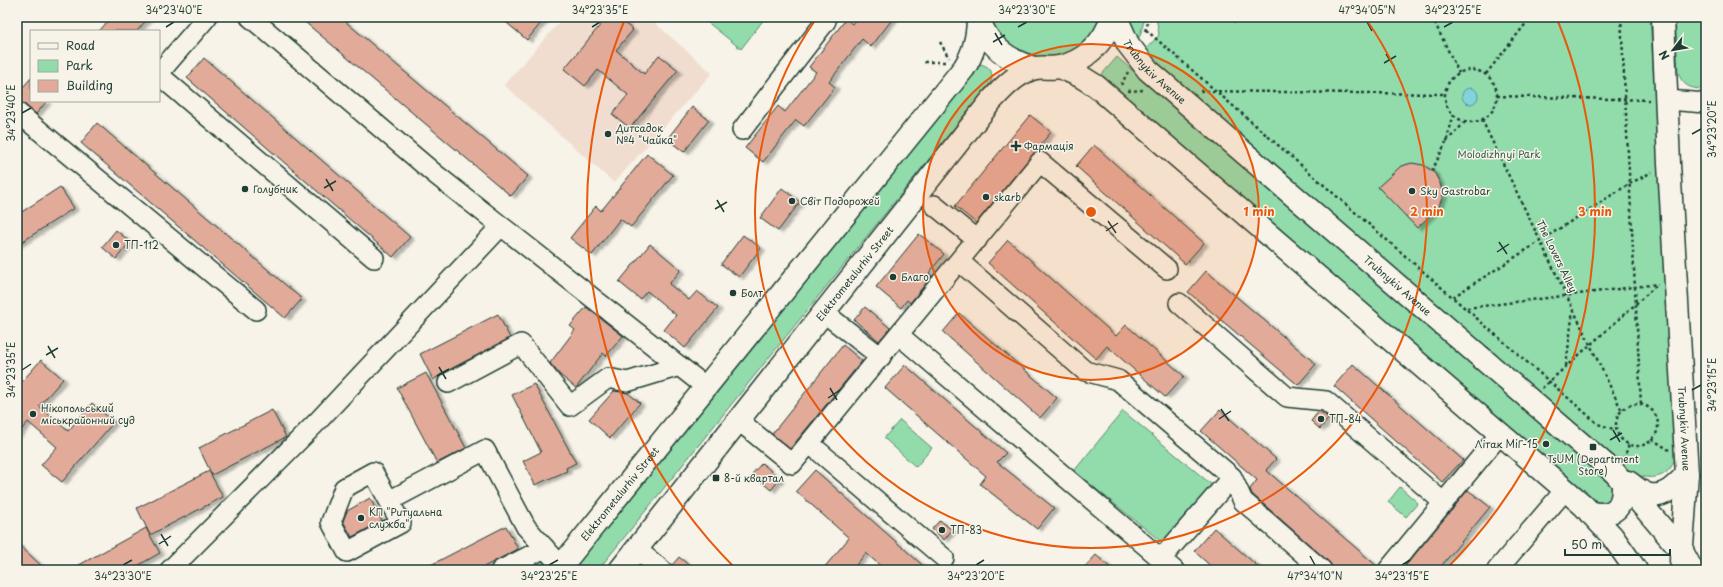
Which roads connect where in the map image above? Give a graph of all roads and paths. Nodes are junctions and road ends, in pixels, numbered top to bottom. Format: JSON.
{"nodes":[{"id":1,"x":206,"y":17,"type":"edge"},
{"id":2,"x":250,"y":17,"type":"edge"},
{"id":3,"x":822,"y":17,"type":"edge"},
{"id":4,"x":978,"y":17,"type":"edge"},
{"id":5,"x":1112,"y":17,"type":"edge"},
{"id":6,"x":1116,"y":17,"type":"edge"},
{"id":7,"x":1150,"y":17,"type":"edge"},
{"id":8,"x":1432,"y":17,"type":"edge"},
{"id":9,"x":1531,"y":17,"type":"edge"},
{"id":10,"x":1620,"y":17,"type":"edge"},
{"id":11,"x":1663,"y":17,"type":"edge"},
{"id":12,"x":1146,"y":30,"type":"junction"},
{"id":13,"x":1143,"y":36,"type":"dead end"},
{"id":14,"x":940,"y":42,"type":"dead end"},
{"id":15,"x":924,"y":62,"type":"dead end"},
{"id":16,"x":1034,"y":68,"type":"junction"},
{"id":17,"x":1060,"y":68,"type":"junction"},
{"id":18,"x":1130,"y":68,"type":"dead end"},
{"id":19,"x":160,"y":73,"type":"edge"},
{"id":20,"x":1459,"y":73,"type":"junction"},
{"id":21,"x":1486,"y":74,"type":"junction"},
{"id":22,"x":160,"y":75,"type":"edge"},
{"id":23,"x":1148,"y":90,"type":"dead end"},
{"id":24,"x":1118,"y":91,"type":"dead end"},
{"id":25,"x":1125,"y":91,"type":"dead end"},
{"id":26,"x":1193,"y":91,"type":"dead end"},
{"id":27,"x":1216,"y":91,"type":"junction"},
{"id":28,"x":1446,"y":94,"type":"junction"},
{"id":29,"x":1497,"y":96,"type":"junction"},
{"id":30,"x":1667,"y":100,"type":"junction"},
{"id":31,"x":1624,"y":101,"type":"junction"},
{"id":32,"x":1706,"y":102,"type":"edge"},
{"id":33,"x":17,"y":112,"type":"edge"},
{"id":34,"x":1454,"y":114,"type":"junction"},
{"id":35,"x":1482,"y":120,"type":"junction"},
{"id":36,"x":1466,"y":121,"type":"junction"},
{"id":37,"x":742,"y":130,"type":"dead end"},
{"id":38,"x":1446,"y":142,"type":"junction"},
{"id":39,"x":1669,"y":164,"type":"junction"},
{"id":40,"x":1432,"y":171,"type":"dead end"},
{"id":41,"x":1629,"y":184,"type":"junction"},
{"id":42,"x":934,"y":205,"type":"dead end"},
{"id":43,"x":501,"y":226,"type":"junction"},
{"id":44,"x":977,"y":240,"type":"junction"},
{"id":45,"x":1541,"y":241,"type":"junction"},
{"id":46,"x":374,"y":258,"type":"dead end"},
{"id":47,"x":959,"y":261,"type":"junction"},
{"id":48,"x":1167,"y":269,"type":"dead end"},
{"id":49,"x":1667,"y":283,"type":"junction"},
{"id":50,"x":1634,"y":288,"type":"junction"},
{"id":51,"x":1567,"y":296,"type":"junction"},
{"id":52,"x":1453,"y":297,"type":"junction"},
{"id":53,"x":1179,"y":303,"type":"dead end"},
{"id":54,"x":1635,"y":305,"type":"junction"},
{"id":55,"x":1466,"y":308,"type":"junction"},
{"id":56,"x":1573,"y":308,"type":"junction"},
{"id":57,"x":256,"y":310,"type":"dead end"},
{"id":58,"x":823,"y":312,"type":"junction"},
{"id":59,"x":899,"y":335,"type":"junction"},
{"id":60,"x":1591,"y":344,"type":"junction"},
{"id":61,"x":880,"y":357,"type":"junction"},
{"id":62,"x":680,"y":366,"type":"junction"},
{"id":63,"x":1566,"y":367,"type":"junction"},
{"id":64,"x":1550,"y":382,"type":"junction"},
{"id":65,"x":448,"y":383,"type":"dead end"},
{"id":66,"x":706,"y":387,"type":"junction"},
{"id":67,"x":1530,"y":399,"type":"junction"},
{"id":68,"x":1641,"y":405,"type":"junction"},
{"id":69,"x":1622,"y":411,"type":"junction"},
{"id":70,"x":738,"y":420,"type":"junction"},
{"id":71,"x":1616,"y":430,"type":"junction"},
{"id":72,"x":1500,"y":434,"type":"junction"},
{"id":73,"x":1652,"y":439,"type":"junction"},
{"id":74,"x":809,"y":443,"type":"junction"},
{"id":75,"x":1629,"y":444,"type":"junction"},
{"id":76,"x":1661,"y":445,"type":"dead end"},
{"id":77,"x":1620,"y":473,"type":"junction"},
{"id":78,"x":1687,"y":474,"type":"junction"},
{"id":79,"x":1232,"y":477,"type":"junction"},
{"id":80,"x":1565,"y":490,"type":"junction"},
{"id":81,"x":389,"y":501,"type":"dead end"},
{"id":82,"x":1444,"y":503,"type":"junction"},
{"id":83,"x":1590,"y":513,"type":"junction"},
{"id":84,"x":545,"y":548,"type":"junction"},
{"id":85,"x":636,"y":549,"type":"junction"},
{"id":86,"x":944,"y":558,"type":"dead end"},
{"id":87,"x":1168,"y":564,"type":"edge"},
{"id":88,"x":1685,"y":564,"type":"edge"},
{"id":89,"x":560,"y":568,"type":"edge"},
{"id":90,"x":170,"y":570,"type":"edge"},
{"id":91,"x":501,"y":570,"type":"edge"},
{"id":92,"x":620,"y":570,"type":"edge"},
{"id":93,"x":662,"y":570,"type":"edge"},
{"id":94,"x":1322,"y":570,"type":"edge"},
{"id":95,"x":1388,"y":570,"type":"edge"},
{"id":96,"x":1497,"y":570,"type":"edge"},
{"id":97,"x":1636,"y":570,"type":"edge"}],
"edges":[{"from":1,"to":19,"type":"street"},
{"from":2,"to":43,"type":"street"},
{"from":3,"to":37,"type":"street"},
{"from":4,"to":16,"type":"main road"},
{"from":4,"to":66,"type":"main road","name":"Elektrometalurhiv Street"},
{"from":5,"to":17,"type":"main road","name":"Elektrometalurhiv Street"},
{"from":6,"to":67,"type":"main road","name":"Trubnykiv Avenue"},
{"from":7,"to":12,"type":"path"},
{"from":8,"to":20,"type":"path"},
{"from":9,"to":21,"type":"path"},
{"from":10,"to":31,"type":"path"},
{"from":11,"to":30,"type":"main road","name":"Trubnykiv Avenue"},
{"from":12,"to":13,"type":"path"},
{"from":12,"to":27,"type":"path"},
{"from":14,"to":15,"type":"path"},
{"from":16,"to":17,"type":"main road","name":"Elektrometalurhiv Street"},
{"from":16,"to":58,"type":"main road","name":"Elektrometalurhiv Street"},
{"from":17,"to":72,"type":"main road"},
{"from":18,"to":24,"type":"path"},
{"from":20,"to":21,"type":"path"},
{"from":20,"to":28,"type":"path"},
{"from":21,"to":29,"type":"path"},
{"from":22,"to":46,"type":"street"},
{"from":23,"to":25,"type":"path"},
{"from":26,"to":27,"type":"path"},
{"from":27,"to":28,"type":"path"},
{"from":27,"to":52,"type":"path"},
{"from":28,"to":34,"type":"path"},
{"from":29,"to":31,"type":"path"},
{"from":29,"to":35,"type":"path"},
{"from":30,"to":31,"type":"path"},
{"from":30,"to":32,"type":"street"},
{"from":30,"to":39,"type":"main road","name":"Trubnykiv Avenue"},
{"from":31,"to":41,"type":"path"},
{"from":33,"to":57,"type":"street"},
{"from":34,"to":36,"type":"path"},
{"from":34,"to":38,"type":"path"},
{"from":35,"to":36,"type":"path"},
{"from":35,"to":45,"type":"path","name":"The Lovers Alley"},
{"from":36,"to":38,"type":"path"},
{"from":38,"to":40,"type":"path"},
{"from":39,"to":41,"type":"path"},
{"from":39,"to":49,"type":"main road","name":"Trubnykiv Avenue"},
{"from":41,"to":45,"type":"path"},
{"from":41,"to":50,"type":"path"},
{"from":42,"to":44,"type":"street"},
{"from":43,"to":62,"type":"street"},
{"from":43,"to":90,"type":"street"},
{"from":44,"to":47,"type":"street"},
{"from":44,"to":48,"type":"street"},
{"from":45,"to":51,"type":"path","name":"The Lovers Alley"},
{"from":45,"to":52,"type":"path"},
{"from":47,"to":59,"type":"street"},
{"from":47,"to":79,"type":"street"},
{"from":49,"to":50,"type":"path"},
{"from":49,"to":54,"type":"path"},
{"from":49,"to":78,"type":"main road","name":"Trubnykiv Avenue"},
{"from":50,"to":51,"type":"path"},
{"from":50,"to":54,"type":"path"},
{"from":51,"to":55,"type":"path"},
{"from":51,"to":56,"type":"path","name":"The Lovers Alley"},
{"from":52,"to":55,"type":"path"},
{"from":53,"to":82,"type":"street"},
{"from":54,"to":60,"type":"path"},
{"from":54,"to":68,"type":"path"},
{"from":55,"to":64,"type":"path"},
{"from":56,"to":60,"type":"path","name":"The Lovers Alley"},
{"from":56,"to":63,"type":"path"},
{"from":58,"to":61,"type":"street"},
{"from":58,"to":70,"type":"main road","name":"Elektrometalurhiv Street"},
{"from":59,"to":61,"type":"street"},
{"from":59,"to":87,"type":"street"},
{"from":60,"to":63,"type":"path"},
{"from":60,"to":69,"type":"path","name":"The Lovers Alley"},
{"from":61,"to":74,"type":"street"},
{"from":62,"to":65,"type":"street"},
{"from":62,"to":66,"type":"street"},
{"from":63,"to":64,"type":"path"},
{"from":64,"to":67,"type":"path"},
{"from":64,"to":71,"type":"path"},
{"from":66,"to":89,"type":"main road","name":"Elektrometalurhiv Street"},
{"from":67,"to":77,"type":"main road","name":"Trubnykiv Avenue"},
{"from":68,"to":69,"type":"path"},
{"from":68,"to":73,"type":"path"},
{"from":69,"to":71,"type":"path"},
{"from":70,"to":74,"type":"street"},
{"from":70,"to":85,"type":"main road","name":"Elektrometalurhiv Street"},
{"from":71,"to":75,"type":"path"},
{"from":72,"to":80,"type":"main road"},
{"from":72,"to":82,"type":"street"},
{"from":73,"to":75,"type":"path"},
{"from":73,"to":76,"type":"path"},
{"from":74,"to":86,"type":"street"},
{"from":75,"to":77,"type":"path"},
{"from":77,"to":78,"type":"main road"},
{"from":77,"to":83,"type":"main road"},
{"from":77,"to":88,"type":"main road","name":"Trubnykiv Avenue"},
{"from":78,"to":88,"type":"main road","name":"Trubnykiv Avenue"},
{"from":79,"to":87,"type":"street"},
{"from":79,"to":94,"type":"street"},
{"from":80,"to":83,"type":"main road"},
{"from":80,"to":96,"type":"street"},
{"from":81,"to":84,"type":"street"},
{"from":82,"to":95,"type":"street"},
{"from":83,"to":97,"type":"main road"},
{"from":84,"to":89,"type":"street"},
{"from":84,"to":91,"type":"street"},
{"from":85,"to":92,"type":"main road","name":"Elektrometalurhiv Street"},
{"from":85,"to":93,"type":"street"}]}
